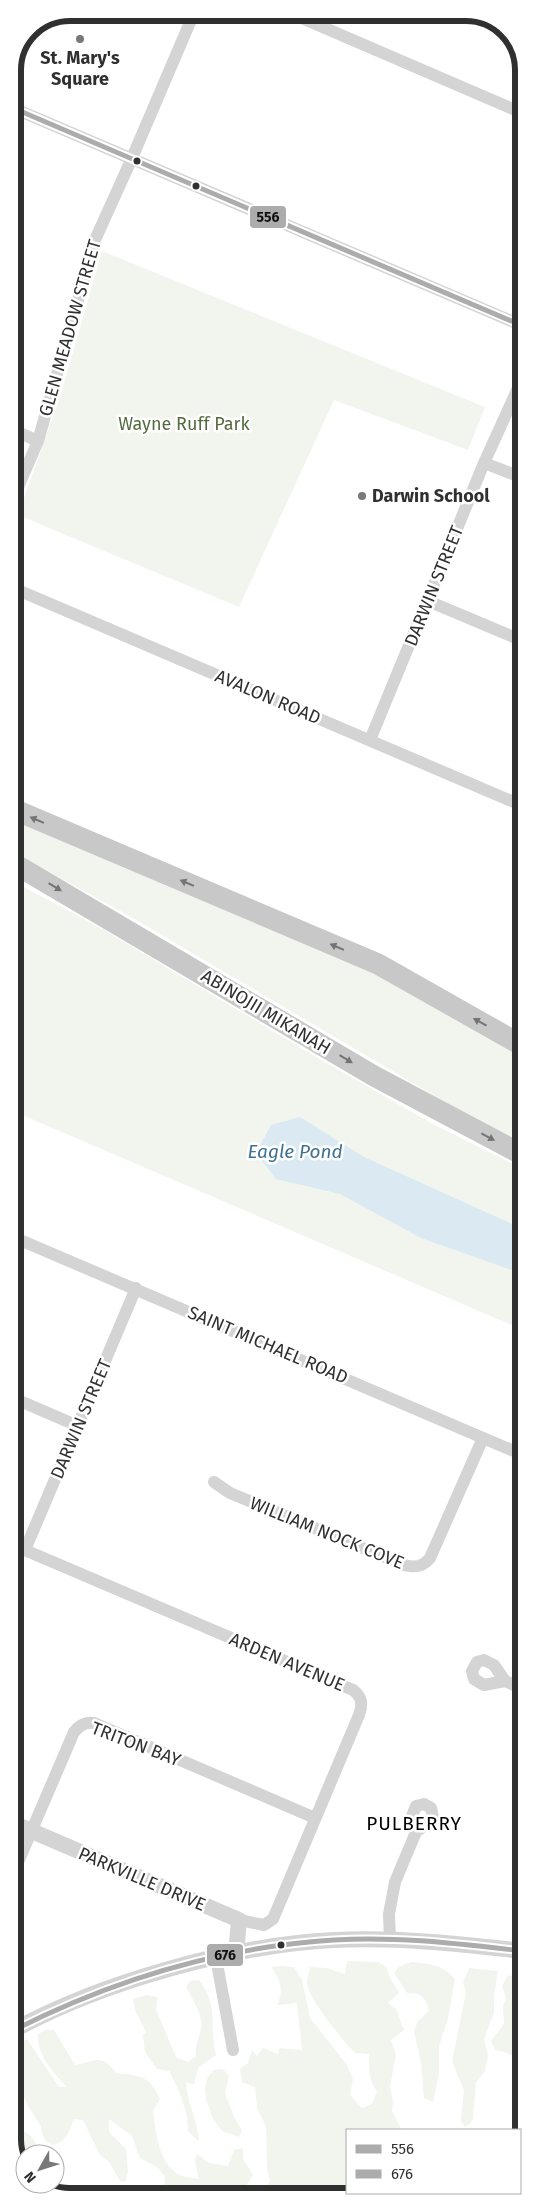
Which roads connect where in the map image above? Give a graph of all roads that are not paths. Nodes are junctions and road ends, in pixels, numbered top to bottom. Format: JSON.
{"nodes":[{"id":1,"x":191,"y":21,"type":"edge"},
{"id":2,"x":309,"y":21,"type":"edge"},
{"id":3,"x":515,"y":110,"type":"edge"},
{"id":4,"x":21,"y":112,"type":"edge"},
{"id":5,"x":132,"y":158,"type":"junction"},
{"id":6,"x":515,"y":323,"type":"edge"},
{"id":7,"x":515,"y":395,"type":"edge"},
{"id":8,"x":21,"y":434,"type":"edge"},
{"id":9,"x":38,"y":441,"type":"junction"},
{"id":10,"x":484,"y":463,"type":"junction"},
{"id":11,"x":515,"y":475,"type":"edge"},
{"id":12,"x":21,"y":480,"type":"edge"},
{"id":13,"x":21,"y":591,"type":"edge"},
{"id":14,"x":428,"y":601,"type":"junction"},
{"id":15,"x":515,"y":637,"type":"edge"},
{"id":16,"x":370,"y":740,"type":"junction"},
{"id":17,"x":515,"y":803,"type":"edge"},
{"id":18,"x":21,"y":812,"type":"edge"},
{"id":19,"x":21,"y":868,"type":"edge"},
{"id":20,"x":515,"y":1041,"type":"edge"},
{"id":21,"x":515,"y":1151,"type":"edge"},
{"id":22,"x":21,"y":1239,"type":"edge"},
{"id":23,"x":136,"y":1288,"type":"junction"},
{"id":24,"x":21,"y":1401,"type":"edge"},
{"id":25,"x":78,"y":1426,"type":"junction"},
{"id":26,"x":484,"y":1438,"type":"junction"},
{"id":27,"x":515,"y":1452,"type":"edge"},
{"id":28,"x":214,"y":1482,"type":"dead end"},
{"id":29,"x":21,"y":1543,"type":"edge"},
{"id":30,"x":21,"y":1548,"type":"edge"},
{"id":31,"x":505,"y":1681,"type":"dead end"},
{"id":32,"x":515,"y":1685,"type":"edge"},
{"id":33,"x":315,"y":1818,"type":"junction"},
{"id":34,"x":21,"y":1827,"type":"edge"},
{"id":35,"x":33,"y":1832,"type":"junction"},
{"id":36,"x":416,"y":1832,"type":"dead end"},
{"id":37,"x":21,"y":1857,"type":"edge"},
{"id":38,"x":239,"y":1920,"type":"junction"},
{"id":39,"x":390,"y":1940,"type":"junction"},
{"id":40,"x":515,"y":1950,"type":"edge"},
{"id":41,"x":236,"y":1954,"type":"junction"},
{"id":42,"x":216,"y":1958,"type":"junction"},
{"id":43,"x":21,"y":2027,"type":"edge"},
{"id":44,"x":233,"y":2050,"type":"dead end"}],
"edges":[{"from":1,"to":5,"type":"street","name":"GLEN MEADOW STREET"},
{"from":2,"to":3,"type":"street"},
{"from":4,"to":5,"type":"street"},
{"from":5,"to":6,"type":"street"},
{"from":5,"to":9,"type":"street","name":"GLEN MEADOW STREET"},
{"from":7,"to":10,"type":"street","name":"DARWIN STREET"},
{"from":8,"to":9,"type":"street"},
{"from":9,"to":12,"type":"street","name":"GLEN MEADOW STREET"},
{"from":10,"to":11,"type":"street"},
{"from":10,"to":14,"type":"street","name":"DARWIN STREET"},
{"from":13,"to":16,"type":"street","name":"AVALON ROAD"},
{"from":14,"to":15,"type":"street"},
{"from":14,"to":16,"type":"street","name":"DARWIN STREET"},
{"from":16,"to":17,"type":"street","name":"AVALON ROAD"},
{"from":20,"to":18,"type":"main road","one_way":true},
{"from":19,"to":21,"type":"main road","name":"ABINOJII MIKANAH","one_way":true},
{"from":22,"to":23,"type":"street","name":"SAINT MICHAEL ROAD"},
{"from":23,"to":25,"type":"street","name":"DARWIN STREET"},
{"from":23,"to":26,"type":"street","name":"SAINT MICHAEL ROAD"},
{"from":24,"to":25,"type":"street"},
{"from":25,"to":29,"type":"street","name":"DARWIN STREET"},
{"from":26,"to":27,"type":"street","name":"SAINT MICHAEL ROAD"},
{"from":26,"to":28,"type":"street","name":"WILLIAM NOCK COVE"},
{"from":30,"to":33,"type":"street","name":"ARDEN AVENUE"},
{"from":31,"to":32,"type":"street"},
{"from":33,"to":35,"type":"street","name":"TRITON BAY"},
{"from":33,"to":38,"type":"street","name":"ARDEN AVENUE"},
{"from":34,"to":35,"type":"street","name":"PARKVILLE DRIVE"},
{"from":35,"to":37,"type":"street","name":"TRITON BAY"},
{"from":35,"to":38,"type":"street","name":"PARKVILLE DRIVE"},
{"from":36,"to":39,"type":"street"},
{"from":38,"to":41,"type":"street"},
{"from":39,"to":40,"type":"street"},
{"from":39,"to":41,"type":"street"},
{"from":41,"to":42,"type":"street"},
{"from":42,"to":43,"type":"street"},
{"from":42,"to":44,"type":"street"}]}
